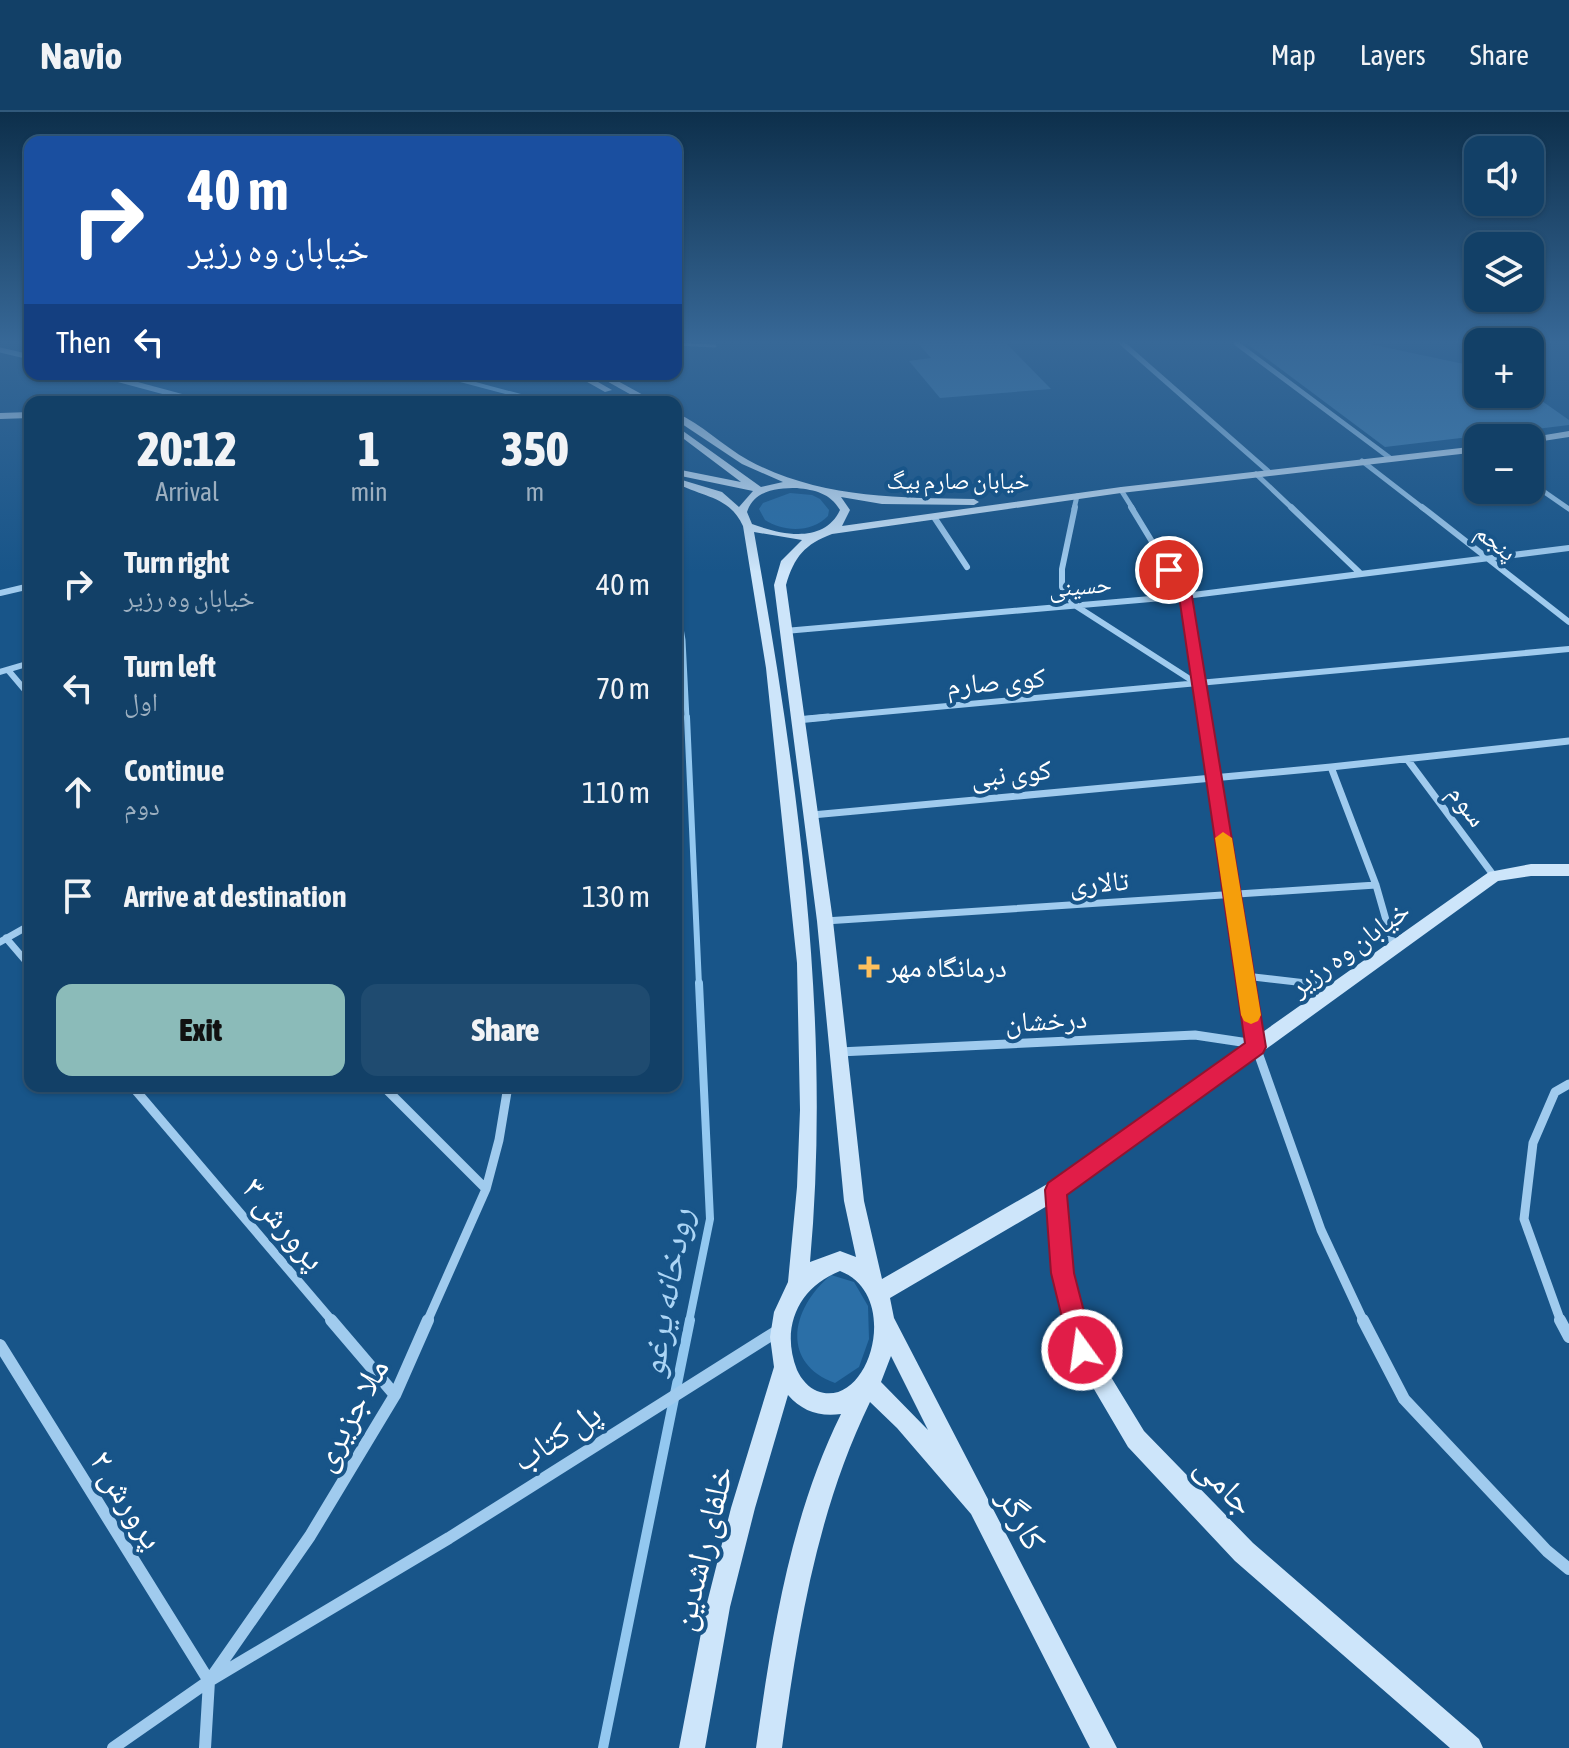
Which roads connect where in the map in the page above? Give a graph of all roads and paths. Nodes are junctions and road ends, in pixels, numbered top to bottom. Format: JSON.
{"nodes":[{"id":1,"x":1209,"y":419,"type":"edge"},
{"id":2,"x":1338,"y":419,"type":"edge"},
{"id":3,"x":682,"y":420,"type":"edge"},
{"id":4,"x":24,"y":425,"type":"edge"},
{"id":5,"x":0,"y":426,"type":"edge"},
{"id":6,"x":682,"y":433,"type":"edge"},
{"id":7,"x":1569,"y":434,"type":"edge"},
{"id":8,"x":1544,"y":439,"type":"edge"},
{"id":9,"x":1544,"y":442,"type":"edge"},
{"id":10,"x":1569,"y":442,"type":"edge"},
{"id":11,"x":701,"y":447,"type":"junction"},
{"id":12,"x":1464,"y":450,"type":"edge"},
{"id":13,"x":1390,"y":458,"type":"junction"},
{"id":14,"x":1362,"y":461,"type":"junction"},
{"id":15,"x":1269,"y":472,"type":"junction"},
{"id":16,"x":1256,"y":474,"type":"junction"},
{"id":17,"x":682,"y":475,"type":"edge"},
{"id":18,"x":682,"y":478,"type":"edge"},
{"id":19,"x":682,"y":480,"type":"edge"},
{"id":20,"x":804,"y":485,"type":"junction"},
{"id":21,"x":1121,"y":490,"type":"junction"},
{"id":22,"x":760,"y":491,"type":"junction"},
{"id":23,"x":825,"y":491,"type":"junction"},
{"id":24,"x":1544,"y":492,"type":"edge"},
{"id":25,"x":1077,"y":496,"type":"junction"},
{"id":26,"x":1044,"y":500,"type":"junction"},
{"id":27,"x":1569,"y":509,"type":"edge"},
{"id":28,"x":934,"y":517,"type":"junction"},
{"id":29,"x":745,"y":521,"type":"junction"},
{"id":30,"x":820,"y":533,"type":"junction"},
{"id":31,"x":1569,"y":548,"type":"edge"},
{"id":32,"x":1488,"y":558,"type":"junction"},
{"id":33,"x":967,"y":567,"type":"dead end"},
{"id":34,"x":1361,"y":574,"type":"junction"},
{"id":35,"x":24,"y":587,"type":"edge"},
{"id":36,"x":0,"y":593,"type":"edge"},
{"id":37,"x":1185,"y":596,"type":"junction"},
{"id":38,"x":1073,"y":604,"type":"junction"},
{"id":39,"x":1569,"y":622,"type":"edge"},
{"id":40,"x":785,"y":631,"type":"junction"},
{"id":41,"x":1569,"y":649,"type":"edge"},
{"id":42,"x":24,"y":665,"type":"edge"},
{"id":43,"x":4,"y":671,"type":"edge"},
{"id":44,"x":1199,"y":685,"type":"junction"},
{"id":45,"x":24,"y":690,"type":"edge"},
{"id":46,"x":797,"y":720,"type":"junction"},
{"id":47,"x":1569,"y":741,"type":"edge"},
{"id":48,"x":1560,"y":742,"type":"junction"},
{"id":49,"x":1569,"y":751,"type":"edge"},
{"id":50,"x":1407,"y":759,"type":"junction"},
{"id":51,"x":1331,"y":767,"type":"junction"},
{"id":52,"x":1214,"y":775,"type":"junction"},
{"id":53,"x":812,"y":815,"type":"junction"},
{"id":54,"x":1569,"y":870,"type":"edge"},
{"id":55,"x":1494,"y":876,"type":"junction"},
{"id":56,"x":1376,"y":885,"type":"junction"},
{"id":57,"x":1232,"y":896,"type":"junction"},
{"id":58,"x":825,"y":921,"type":"junction"},
{"id":59,"x":24,"y":928,"type":"edge"},
{"id":60,"x":3,"y":940,"type":"edge"},
{"id":61,"x":1394,"y":948,"type":"junction"},
{"id":62,"x":24,"y":960,"type":"edge"},
{"id":63,"x":1245,"y":976,"type":"junction"},
{"id":64,"x":1339,"y":987,"type":"junction"},
{"id":65,"x":1256,"y":1045,"type":"junction"},
{"id":66,"x":839,"y":1052,"type":"junction"},
{"id":67,"x":1569,"y":1084,"type":"edge"},
{"id":68,"x":137,"y":1092,"type":"edge"},
{"id":69,"x":389,"y":1092,"type":"edge"},
{"id":70,"x":507,"y":1092,"type":"edge"},
{"id":71,"x":486,"y":1189,"type":"junction"},
{"id":72,"x":1056,"y":1190,"type":"junction"},
{"id":73,"x":798,"y":1282,"type":"junction"},
{"id":74,"x":874,"y":1285,"type":"junction"},
{"id":75,"x":884,"y":1320,"type":"junction"},
{"id":76,"x":780,"y":1329,"type":"junction"},
{"id":77,"x":1569,"y":1337,"type":"edge"},
{"id":78,"x":0,"y":1345,"type":"edge"},
{"id":79,"x":785,"y":1367,"type":"junction"},
{"id":80,"x":867,"y":1384,"type":"junction"},
{"id":81,"x":395,"y":1395,"type":"junction"},
{"id":82,"x":978,"y":1505,"type":"junction"},
{"id":83,"x":1569,"y":1569,"type":"edge"},
{"id":84,"x":209,"y":1681,"type":"junction"},
{"id":85,"x":113,"y":1748,"type":"edge"},
{"id":86,"x":205,"y":1748,"type":"edge"},
{"id":87,"x":692,"y":1748,"type":"edge"},
{"id":88,"x":769,"y":1748,"type":"edge"},
{"id":89,"x":1104,"y":1748,"type":"edge"},
{"id":90,"x":1470,"y":1748,"type":"edge"}],
"edges":[{"from":1,"to":15,"type":"street"},
{"from":2,"to":13,"type":"street"},
{"from":3,"to":20,"type":"main road","name":"خیابان صارم بیگ"},
{"from":4,"to":5,"type":"main road"},
{"from":6,"to":11,"type":"main road"},
{"from":7,"to":8,"type":"main road"},
{"from":9,"to":10,"type":"main road"},
{"from":11,"to":17,"type":"main road"},
{"from":11,"to":22,"type":"main road"},
{"from":12,"to":13,"type":"main road","name":"خیابان صارم بیگ"},
{"from":13,"to":14,"type":"main road","name":"خیابان صارم بیگ"},
{"from":14,"to":15,"type":"main road","name":"خیابان صارم بیگ"},
{"from":14,"to":32,"type":"street","name":"پنجم"},
{"from":15,"to":16,"type":"main road","name":"خیابان صارم بیگ"},
{"from":16,"to":21,"type":"main road","name":"خیابان صارم بیگ"},
{"from":16,"to":34,"type":"street"},
{"from":18,"to":22,"type":"main road"},
{"from":19,"to":29,"type":"main road"},
{"from":20,"to":22,"type":"main road"},
{"from":20,"to":23,"type":"main road","name":"خیابان صارم بیگ"},
{"from":21,"to":25,"type":"main road","name":"خیابان صارم بیگ"},
{"from":21,"to":37,"type":"street"},
{"from":22,"to":29,"type":"main road"},
{"from":23,"to":26,"type":"main road","name":"خیابان صارم بیگ"},
{"from":23,"to":30,"type":"main road"},
{"from":24,"to":27,"type":"street"},
{"from":25,"to":26,"type":"main road","name":"خیابان صارم بیگ"},
{"from":25,"to":38,"type":"street"},
{"from":26,"to":28,"type":"main road","name":"خیابان صارم بیگ"},
{"from":28,"to":30,"type":"main road","name":"خیابان صارم بیگ"},
{"from":28,"to":33,"type":"street"},
{"from":29,"to":30,"type":"main road","name":"خیابان صارم بیگ"},
{"from":29,"to":73,"type":"main road"},
{"from":30,"to":40,"type":"main road"},
{"from":31,"to":32,"type":"street","name":"حسینی"},
{"from":32,"to":34,"type":"street","name":"حسینی"},
{"from":32,"to":39,"type":"street","name":"پنجم"},
{"from":34,"to":37,"type":"street","name":"حسینی"},
{"from":35,"to":36,"type":"street"},
{"from":37,"to":38,"type":"street","name":"حسینی"},
{"from":37,"to":44,"type":"street"},
{"from":38,"to":40,"type":"street","name":"حسینی"},
{"from":38,"to":44,"type":"street"},
{"from":40,"to":46,"type":"main road"},
{"from":41,"to":44,"type":"street","name":"کوی صارم"},
{"from":42,"to":43,"type":"street"},
{"from":43,"to":45,"type":"street"},
{"from":44,"to":46,"type":"street","name":"کوی صارم"},
{"from":44,"to":52,"type":"street"},
{"from":46,"to":53,"type":"main road"},
{"from":47,"to":48,"type":"street","name":"کوی نبی"},
{"from":48,"to":49,"type":"street"},
{"from":48,"to":50,"type":"street","name":"کوی نبی"},
{"from":50,"to":51,"type":"street","name":"کوی نبی"},
{"from":50,"to":55,"type":"street","name":"سوم"},
{"from":51,"to":52,"type":"street","name":"کوی نبی"},
{"from":51,"to":56,"type":"street"},
{"from":52,"to":53,"type":"street","name":"کوی نبی"},
{"from":52,"to":57,"type":"street"},
{"from":53,"to":58,"type":"main road"},
{"from":54,"to":55,"type":"main road","name":"خیابان وه رزیر"},
{"from":55,"to":61,"type":"main road","name":"خیابان وه رزیر"},
{"from":56,"to":57,"type":"street","name":"تالاری"},
{"from":56,"to":61,"type":"street"},
{"from":57,"to":58,"type":"street","name":"تالاری"},
{"from":57,"to":63,"type":"street"},
{"from":58,"to":66,"type":"main road"},
{"from":59,"to":60,"type":"street"},
{"from":60,"to":62,"type":"street"},
{"from":61,"to":64,"type":"main road","name":"خیابان وه رزیر"},
{"from":63,"to":64,"type":"street"},
{"from":63,"to":65,"type":"street"},
{"from":64,"to":65,"type":"main road","name":"خیابان وه رزیر"},
{"from":65,"to":66,"type":"street","name":"درخشان"},
{"from":65,"to":72,"type":"main road","name":"خیابان وه رزیر"},
{"from":65,"to":83,"type":"street"},
{"from":66,"to":74,"type":"main road"},
{"from":67,"to":77,"type":"street"},
{"from":68,"to":81,"type":"street","name":"پرورش ۳"},
{"from":69,"to":71,"type":"street"},
{"from":70,"to":71,"type":"street","name":"ملا جزیری"},
{"from":71,"to":81,"type":"street","name":"ملا جزیری"},
{"from":72,"to":74,"type":"main road","name":"خیابان وه رزیر"},
{"from":72,"to":90,"type":"main road","name":"جامی"},
{"from":73,"to":74,"type":"main road"},
{"from":73,"to":76,"type":"main road"},
{"from":74,"to":75,"type":"main road"},
{"from":75,"to":80,"type":"main road"},
{"from":75,"to":82,"type":"main road","name":"کارگر"},
{"from":76,"to":79,"type":"main road"},
{"from":76,"to":84,"type":"street","name":"پل کتاب"},
{"from":78,"to":84,"type":"street","name":"پرورش ۲"},
{"from":79,"to":80,"type":"main road"},
{"from":79,"to":87,"type":"main road","name":"خلفای راشدین"},
{"from":80,"to":82,"type":"main road"},
{"from":80,"to":88,"type":"main road"},
{"from":81,"to":84,"type":"street","name":"ملا جزیری"},
{"from":82,"to":89,"type":"main road","name":"کارگر"},
{"from":84,"to":85,"type":"street","name":"پل کتاب"},
{"from":84,"to":86,"type":"street"}]}
